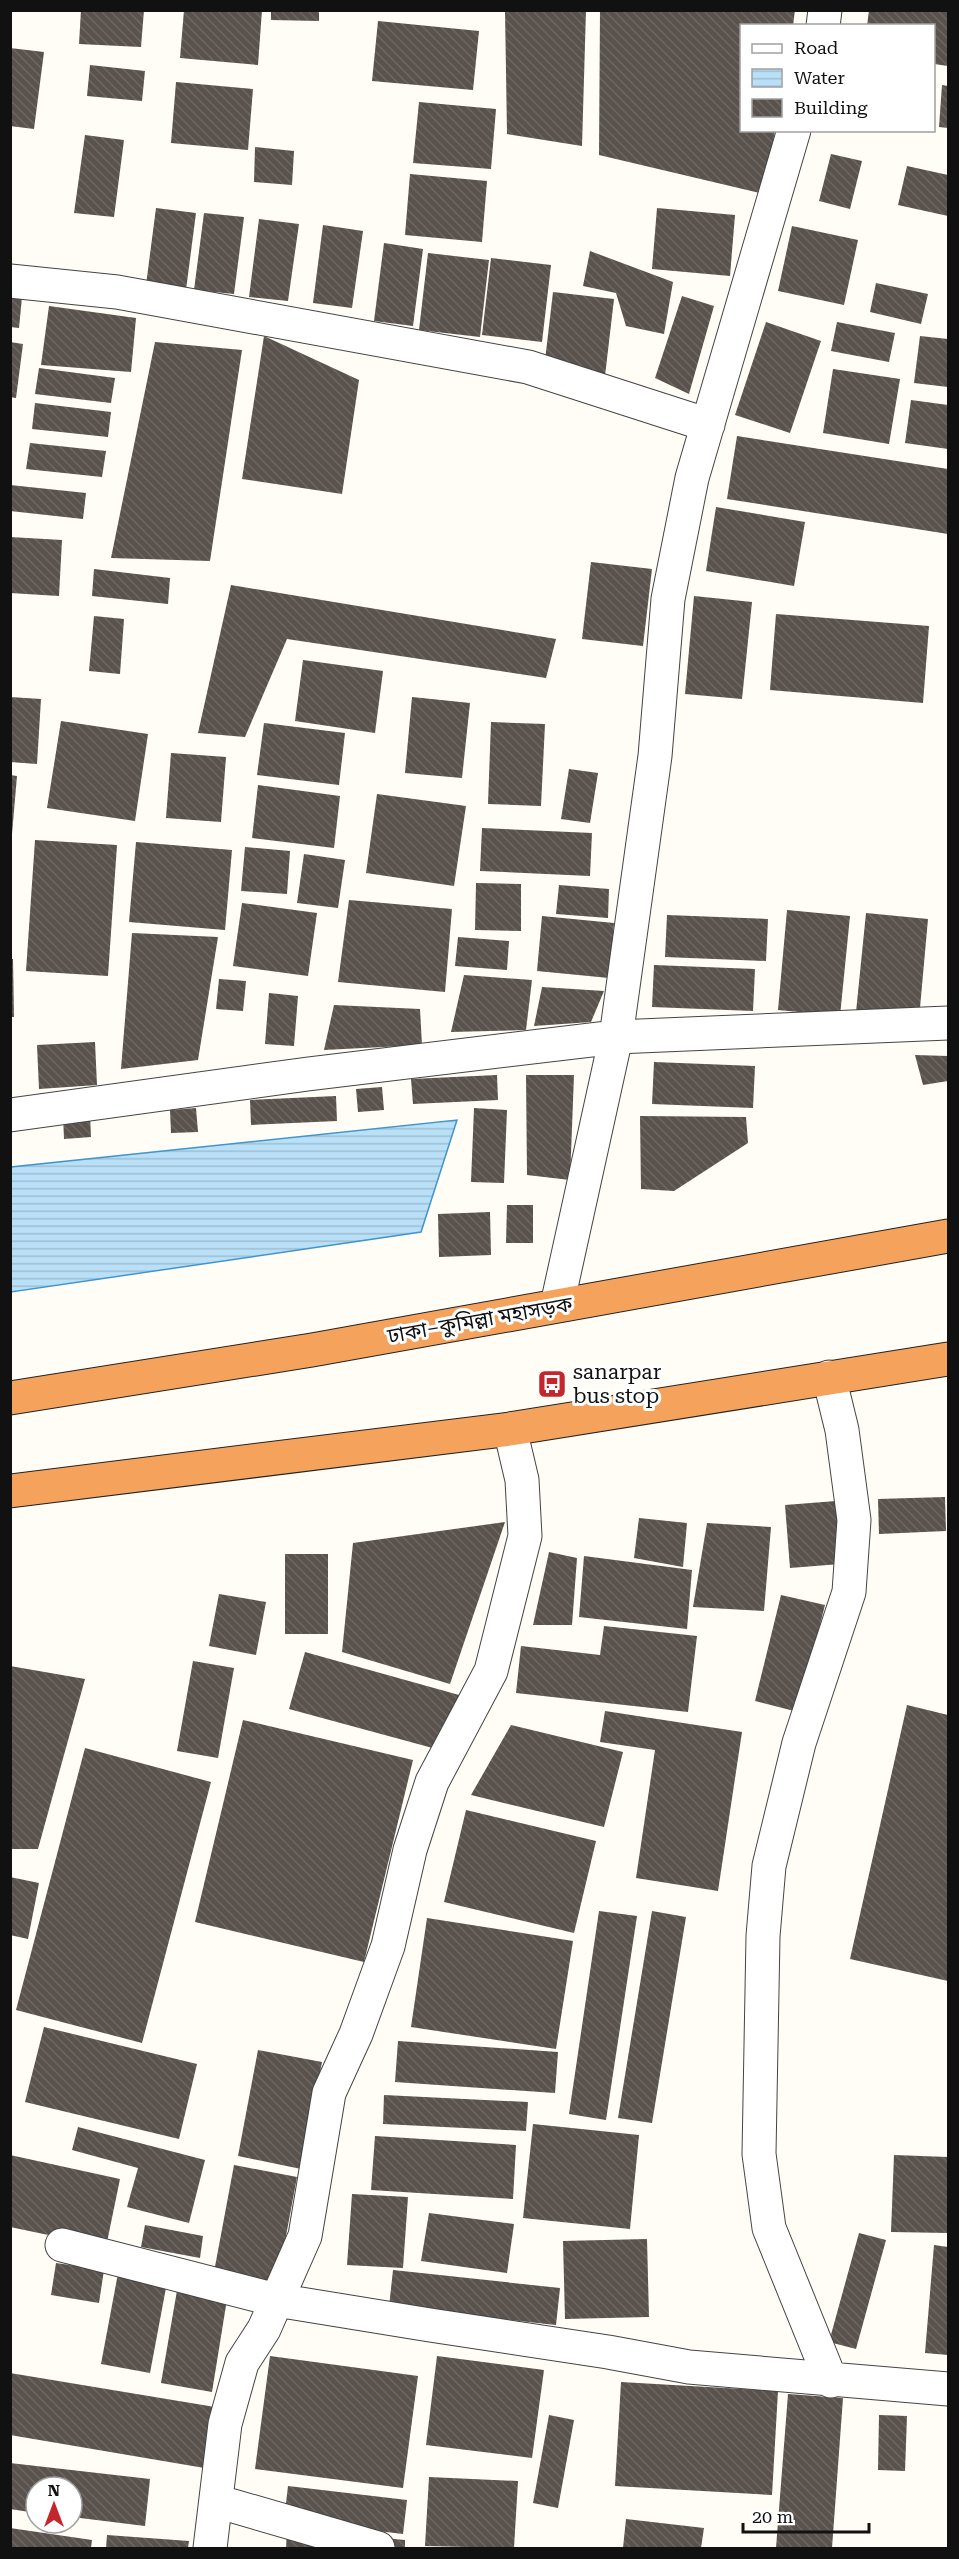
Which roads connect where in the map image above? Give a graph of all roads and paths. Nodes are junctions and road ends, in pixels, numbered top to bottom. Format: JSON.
{"nodes":[{"id":1,"x":793,"y":132,"type":"edge"},
{"id":2,"x":10,"y":281,"type":"edge"},
{"id":3,"x":708,"y":425,"type":"junction"},
{"id":4,"x":948,"y":1023,"type":"edge"},
{"id":5,"x":616,"y":1037,"type":"junction"},
{"id":6,"x":10,"y":1115,"type":"edge"},
{"id":7,"x":948,"y":1236,"type":"edge"},
{"id":8,"x":557,"y":1305,"type":"junction"},
{"id":9,"x":948,"y":1359,"type":"edge"},
{"id":10,"x":829,"y":1377,"type":"junction"},
{"id":11,"x":10,"y":1398,"type":"edge"},
{"id":12,"x":510,"y":1429,"type":"junction"},
{"id":13,"x":10,"y":1491,"type":"edge"},
{"id":14,"x":62,"y":2245,"type":"dead end"},
{"id":15,"x":276,"y":2300,"type":"junction"},
{"id":16,"x":831,"y":2381,"type":"junction"},
{"id":17,"x":948,"y":2389,"type":"edge"},
{"id":18,"x":216,"y":2501,"type":"junction"},
{"id":19,"x":210,"y":2548,"type":"edge"},
{"id":20,"x":378,"y":2548,"type":"edge"}],
"edges":[{"from":1,"to":3,"type":"street"},
{"from":2,"to":3,"type":"street"},
{"from":3,"to":5,"type":"street"},
{"from":4,"to":5,"type":"street"},
{"from":5,"to":6,"type":"street"},
{"from":5,"to":8,"type":"street"},
{"from":7,"to":8,"type":"highway","name":"ঢাকা–কুমিল্লা মহাসড়ক"},
{"from":8,"to":11,"type":"highway","name":"ঢাকা–কুমিল্লা মহাসড়ক"},
{"from":9,"to":10,"type":"highway"},
{"from":10,"to":12,"type":"highway"},
{"from":10,"to":16,"type":"street"},
{"from":12,"to":13,"type":"highway"},
{"from":12,"to":15,"type":"street"},
{"from":14,"to":15,"type":"street"},
{"from":15,"to":16,"type":"street"},
{"from":15,"to":18,"type":"street"},
{"from":16,"to":17,"type":"street"},
{"from":18,"to":19,"type":"street"},
{"from":18,"to":20,"type":"street"}]}
